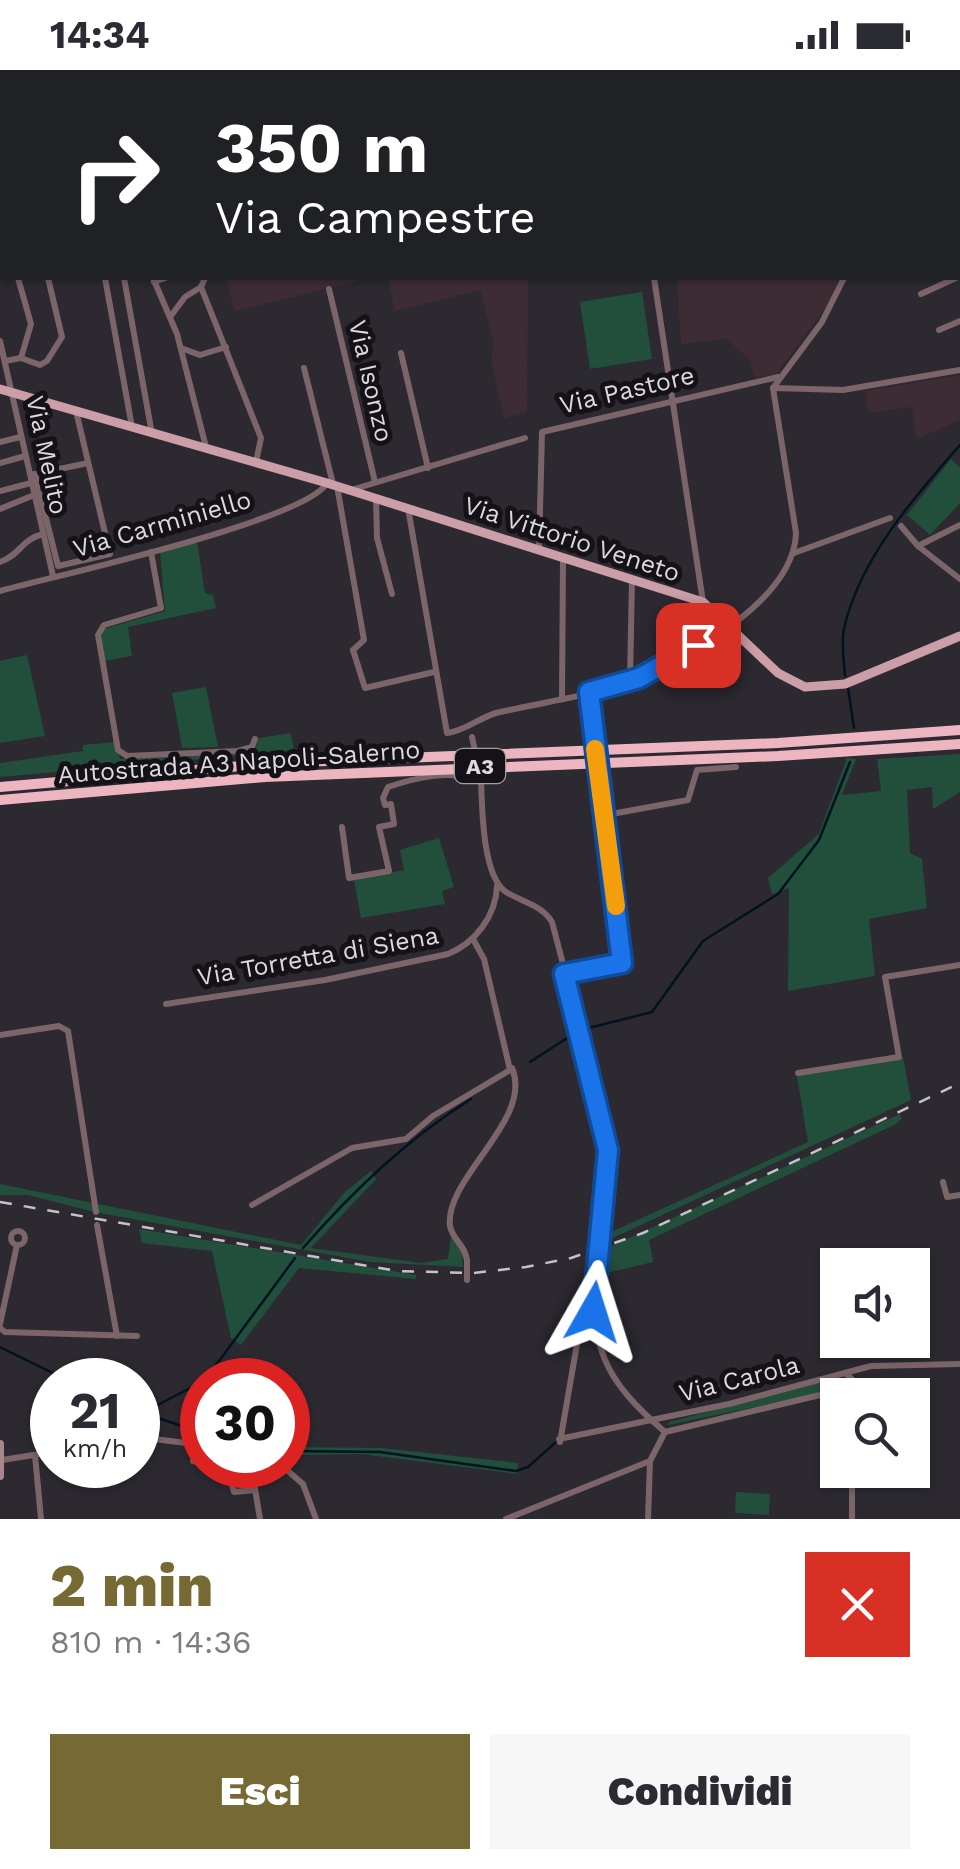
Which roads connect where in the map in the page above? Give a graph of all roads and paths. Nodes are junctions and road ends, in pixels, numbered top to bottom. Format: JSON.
{"nodes":[{"id":1,"x":19,"y":280,"type":"edge"},
{"id":2,"x":48,"y":280,"type":"edge"},
{"id":3,"x":105,"y":280,"type":"edge"},
{"id":4,"x":124,"y":280,"type":"edge"},
{"id":5,"x":153,"y":280,"type":"edge"},
{"id":6,"x":204,"y":280,"type":"edge"},
{"id":7,"x":654,"y":280,"type":"edge"},
{"id":8,"x":843,"y":280,"type":"edge"},
{"id":9,"x":952,"y":280,"type":"edge"},
{"id":10,"x":201,"y":287,"type":"junction"},
{"id":11,"x":329,"y":289,"type":"dead end"},
{"id":12,"x":922,"y":294,"type":"dead end"},
{"id":13,"x":170,"y":318,"type":"junction"},
{"id":14,"x":960,"y":321,"type":"edge"},
{"id":15,"x":938,"y":330,"type":"dead end"},
{"id":16,"x":0,"y":341,"type":"edge"},
{"id":17,"x":226,"y":347,"type":"junction"},
{"id":18,"x":181,"y":348,"type":"junction"},
{"id":19,"x":401,"y":353,"type":"dead end"},
{"id":20,"x":22,"y":358,"type":"junction"},
{"id":21,"x":5,"y":361,"type":"junction"},
{"id":22,"x":304,"y":368,"type":"dead end"},
{"id":23,"x":960,"y":370,"type":"edge"},
{"id":24,"x":778,"y":377,"type":"junction"},
{"id":25,"x":773,"y":388,"type":"junction"},
{"id":26,"x":0,"y":389,"type":"edge"},
{"id":27,"x":14,"y":392,"type":"junction"},
{"id":28,"x":673,"y":399,"type":"junction"},
{"id":29,"x":76,"y":411,"type":"junction"},
{"id":30,"x":132,"y":427,"type":"junction"},
{"id":31,"x":152,"y":434,"type":"junction"},
{"id":32,"x":20,"y":437,"type":"junction"},
{"id":33,"x":525,"y":438,"type":"dead end"},
{"id":34,"x":0,"y":442,"type":"edge"},
{"id":35,"x":206,"y":448,"type":"junction"},
{"id":36,"x":25,"y":456,"type":"junction"},
{"id":37,"x":256,"y":462,"type":"junction"},
{"id":38,"x":0,"y":463,"type":"edge"},
{"id":39,"x":88,"y":463,"type":"junction"},
{"id":40,"x":428,"y":468,"type":"junction"},
{"id":41,"x":32,"y":478,"type":"junction"},
{"id":42,"x":375,"y":482,"type":"junction"},
{"id":43,"x":332,"y":485,"type":"junction"},
{"id":44,"x":350,"y":490,"type":"junction"},
{"id":45,"x":0,"y":491,"type":"edge"},
{"id":46,"x":34,"y":495,"type":"junction"},
{"id":47,"x":376,"y":498,"type":"junction"},
{"id":48,"x":408,"y":508,"type":"junction"},
{"id":49,"x":0,"y":509,"type":"edge"},
{"id":50,"x":890,"y":518,"type":"dead end"},
{"id":51,"x":960,"y":525,"type":"edge"},
{"id":52,"x":901,"y":526,"type":"dead end"},
{"id":53,"x":43,"y":534,"type":"junction"},
{"id":54,"x":918,"y":546,"type":"junction"},
{"id":55,"x":539,"y":550,"type":"junction"},
{"id":56,"x":151,"y":552,"type":"junction"},
{"id":57,"x":794,"y":554,"type":"junction"},
{"id":58,"x":563,"y":558,"type":"junction"},
{"id":59,"x":0,"y":562,"type":"edge"},
{"id":60,"x":53,"y":576,"type":"junction"},
{"id":61,"x":632,"y":579,"type":"junction"},
{"id":62,"x":960,"y":579,"type":"edge"},
{"id":63,"x":0,"y":590,"type":"edge"},
{"id":64,"x":392,"y":594,"type":"dead end"},
{"id":65,"x":703,"y":602,"type":"junction"},
{"id":66,"x":731,"y":625,"type":"junction"},
{"id":67,"x":960,"y":636,"type":"edge"},
{"id":68,"x":434,"y":672,"type":"junction"},
{"id":69,"x":630,"y":680,"type":"junction"},
{"id":70,"x":589,"y":692,"type":"junction"},
{"id":71,"x":562,"y":698,"type":"junction"},
{"id":72,"x":468,"y":726,"type":"junction"},
{"id":73,"x":960,"y":730,"type":"edge"},
{"id":74,"x":255,"y":739,"type":"dead end"},
{"id":75,"x":960,"y":746,"type":"edge"},
{"id":76,"x":736,"y":767,"type":"dead end"},
{"id":77,"x":481,"y":780,"type":"junction"},
{"id":78,"x":0,"y":787,"type":"edge"},
{"id":79,"x":0,"y":800,"type":"edge"},
{"id":80,"x":606,"y":815,"type":"junction"},
{"id":81,"x":342,"y":828,"type":"dead end"},
{"id":82,"x":497,"y":884,"type":"junction"},
{"id":83,"x":473,"y":939,"type":"junction"},
{"id":84,"x":960,"y":964,"type":"edge"},
{"id":85,"x":564,"y":974,"type":"junction"},
{"id":86,"x":166,"y":1004,"type":"dead end"},
{"id":87,"x":0,"y":1035,"type":"edge"},
{"id":88,"x":512,"y":1067,"type":"junction"},
{"id":89,"x":798,"y":1073,"type":"dead end"},
{"id":90,"x":943,"y":1182,"type":"dead end"},
{"id":91,"x":960,"y":1194,"type":"edge"},
{"id":92,"x":252,"y":1205,"type":"dead end"},
{"id":93,"x":96,"y":1212,"type":"dead end"},
{"id":94,"x":97,"y":1225,"type":"dead end"},
{"id":95,"x":17,"y":1245,"type":"dead end"},
{"id":96,"x":467,"y":1280,"type":"dead end"},
{"id":97,"x":594,"y":1294,"type":"junction"},
{"id":98,"x":0,"y":1326,"type":"edge"},
{"id":99,"x":117,"y":1336,"type":"junction"},
{"id":100,"x":137,"y":1336,"type":"dead end"},
{"id":101,"x":960,"y":1364,"type":"edge"},
{"id":102,"x":871,"y":1366,"type":"junction"},
{"id":103,"x":844,"y":1373,"type":"junction"},
{"id":104,"x":834,"y":1375,"type":"junction"},
{"id":105,"x":834,"y":1378,"type":"edge"},
{"id":106,"x":850,"y":1378,"type":"edge"},
{"id":107,"x":857,"y":1378,"type":"edge"},
{"id":108,"x":820,"y":1401,"type":"edge"},
{"id":109,"x":653,"y":1421,"type":"junction"},
{"id":110,"x":665,"y":1432,"type":"junction"},
{"id":111,"x":0,"y":1444,"type":"edge"},
{"id":112,"x":30,"y":1456,"type":"edge"},
{"id":113,"x":2,"y":1460,"type":"edge"},
{"id":114,"x":650,"y":1460,"type":"junction"},
{"id":115,"x":0,"y":1476,"type":"edge"},
{"id":116,"x":38,"y":1488,"type":"edge"},
{"id":117,"x":233,"y":1488,"type":"edge"},
{"id":118,"x":304,"y":1488,"type":"edge"},
{"id":119,"x":852,"y":1488,"type":"edge"},
{"id":120,"x":255,"y":1490,"type":"joint"},
{"id":121,"x":41,"y":1519,"type":"edge"},
{"id":122,"x":260,"y":1519,"type":"edge"},
{"id":123,"x":316,"y":1519,"type":"edge"},
{"id":124,"x":506,"y":1519,"type":"edge"},
{"id":125,"x":648,"y":1519,"type":"edge"},
{"id":126,"x":852,"y":1519,"type":"edge"}],
"edges":[{"from":1,"to":20,"type":"street"},
{"from":2,"to":20,"type":"street"},
{"from":3,"to":30,"type":"street"},
{"from":4,"to":31,"type":"street"},
{"from":5,"to":13,"type":"street"},
{"from":6,"to":10,"type":"street"},
{"from":7,"to":28,"type":"street"},
{"from":8,"to":24,"type":"street"},
{"from":9,"to":12,"type":"street"},
{"from":10,"to":13,"type":"street"},
{"from":10,"to":17,"type":"street"},
{"from":11,"to":42,"type":"street","name":"Via Isonzo"},
{"from":13,"to":18,"type":"street"},
{"from":14,"to":15,"type":"street"},
{"from":16,"to":21,"type":"street","name":"Via Melito"},
{"from":17,"to":18,"type":"street"},
{"from":17,"to":37,"type":"street"},
{"from":18,"to":35,"type":"street"},
{"from":19,"to":40,"type":"street"},
{"from":20,"to":21,"type":"street"},
{"from":21,"to":27,"type":"street","name":"Via Melito"},
{"from":22,"to":43,"type":"street"},
{"from":23,"to":25,"type":"street"},
{"from":24,"to":25,"type":"street"},
{"from":24,"to":28,"type":"street","name":"Via Pastore"},
{"from":25,"to":57,"type":"street"},
{"from":26,"to":27,"type":"main road","name":"Via Vittorio Veneto"},
{"from":27,"to":29,"type":"main road","name":"Via Vittorio Veneto"},
{"from":27,"to":32,"type":"street","name":"Via Melito"},
{"from":28,"to":55,"type":"street","name":"Via Pastore"},
{"from":28,"to":65,"type":"street"},
{"from":29,"to":30,"type":"main road","name":"Via Vittorio Veneto"},
{"from":29,"to":39,"type":"street"},
{"from":30,"to":31,"type":"main road","name":"Via Vittorio Veneto"},
{"from":31,"to":35,"type":"main road","name":"Via Vittorio Veneto"},
{"from":32,"to":34,"type":"street"},
{"from":32,"to":36,"type":"street","name":"Via Melito"},
{"from":33,"to":40,"type":"street"},
{"from":35,"to":37,"type":"main road","name":"Via Vittorio Veneto"},
{"from":36,"to":38,"type":"street"},
{"from":36,"to":41,"type":"street","name":"Via Melito"},
{"from":37,"to":43,"type":"main road","name":"Via Vittorio Veneto"},
{"from":39,"to":41,"type":"street"},
{"from":39,"to":41,"type":"street"},
{"from":40,"to":42,"type":"street"},
{"from":41,"to":45,"type":"street"},
{"from":41,"to":46,"type":"street","name":"Via Melito"},
{"from":42,"to":44,"type":"street"},
{"from":43,"to":44,"type":"main road","name":"Via Vittorio Veneto"},
{"from":43,"to":56,"type":"street","name":"Via Carminiello"},
{"from":43,"to":68,"type":"street"},
{"from":44,"to":47,"type":"main road","name":"Via Vittorio Veneto"},
{"from":46,"to":49,"type":"street"},
{"from":46,"to":53,"type":"street","name":"Via Melito"},
{"from":47,"to":48,"type":"main road","name":"Via Vittorio Veneto"},
{"from":47,"to":64,"type":"street"},
{"from":48,"to":55,"type":"main road","name":"Via Vittorio Veneto"},
{"from":48,"to":68,"type":"street"},
{"from":50,"to":57,"type":"street"},
{"from":51,"to":54,"type":"street"},
{"from":52,"to":54,"type":"street"},
{"from":53,"to":59,"type":"street"},
{"from":53,"to":60,"type":"street","name":"Via Melito"},
{"from":54,"to":62,"type":"street"},
{"from":55,"to":58,"type":"main road","name":"Via Vittorio Veneto"},
{"from":56,"to":60,"type":"street","name":"Via Carminiello"},
{"from":56,"to":74,"type":"street"},
{"from":57,"to":66,"type":"street"},
{"from":58,"to":61,"type":"main road","name":"Via Vittorio Veneto"},
{"from":58,"to":71,"type":"street"},
{"from":60,"to":63,"type":"street","name":"Via Carminiello"},
{"from":61,"to":65,"type":"main road","name":"Via Vittorio Veneto"},
{"from":61,"to":69,"type":"street"},
{"from":65,"to":66,"type":"main road","name":"Via Vittorio Veneto"},
{"from":66,"to":67,"type":"main road","name":"Via Vittorio Veneto"},
{"from":66,"to":69,"type":"street"},
{"from":68,"to":72,"type":"street"},
{"from":69,"to":70,"type":"street"},
{"from":70,"to":71,"type":"street"},
{"from":70,"to":80,"type":"street","bridge":true},
{"from":71,"to":72,"type":"street"},
{"from":72,"to":77,"type":"street","bridge":true},
{"from":73,"to":78,"type":"highway","name":"Autostrada A3 Napoli-Salerno","number":"A3"},
{"from":75,"to":79,"type":"highway","name":"Autostrada A3 Napoli-Salerno","number":"A3"},
{"from":76,"to":80,"type":"street"},
{"from":77,"to":81,"type":"street"},
{"from":77,"to":82,"type":"street"},
{"from":80,"to":85,"type":"street"},
{"from":82,"to":83,"type":"street","name":"Via Torretta di Siena"},
{"from":82,"to":85,"type":"street"},
{"from":83,"to":86,"type":"street","name":"Via Torretta di Siena"},
{"from":83,"to":88,"type":"street","name":"Via Torretta di Siena"},
{"from":84,"to":89,"type":"street"},
{"from":85,"to":97,"type":"street","bridge":true},
{"from":87,"to":93,"type":"street"},
{"from":88,"to":92,"type":"street"},
{"from":88,"to":96,"type":"street","name":"Via Torretta di Siena","bridge":true},
{"from":90,"to":91,"type":"street"},
{"from":94,"to":99,"type":"street"},
{"from":95,"to":98,"type":"street"},
{"from":97,"to":109,"type":"street"},
{"from":97,"to":109,"type":"street","name":"Via Carola"},
{"from":98,"to":99,"type":"street"},
{"from":99,"to":100,"type":"street"},
{"from":101,"to":102,"type":"street"},
{"from":102,"to":103,"type":"street"},
{"from":102,"to":107,"type":"street"},
{"from":103,"to":104,"type":"street","name":"Via Carola"},
{"from":103,"to":106,"type":"street"},
{"from":104,"to":105,"type":"street"},
{"from":104,"to":109,"type":"street","name":"Via Carola"},
{"from":108,"to":110,"type":"street"},
{"from":109,"to":110,"type":"street"},
{"from":110,"to":114,"type":"street"},
{"from":111,"to":113,"type":"main road"},
{"from":112,"to":113,"type":"street"},
{"from":113,"to":115,"type":"main road"},
{"from":114,"to":124,"type":"street"},
{"from":114,"to":125,"type":"street"},
{"from":116,"to":121,"type":"street"},
{"from":117,"to":120,"type":"street"},
{"from":118,"to":123,"type":"street"},
{"from":119,"to":126,"type":"street"},
{"from":120,"to":122,"type":"street"}]}
